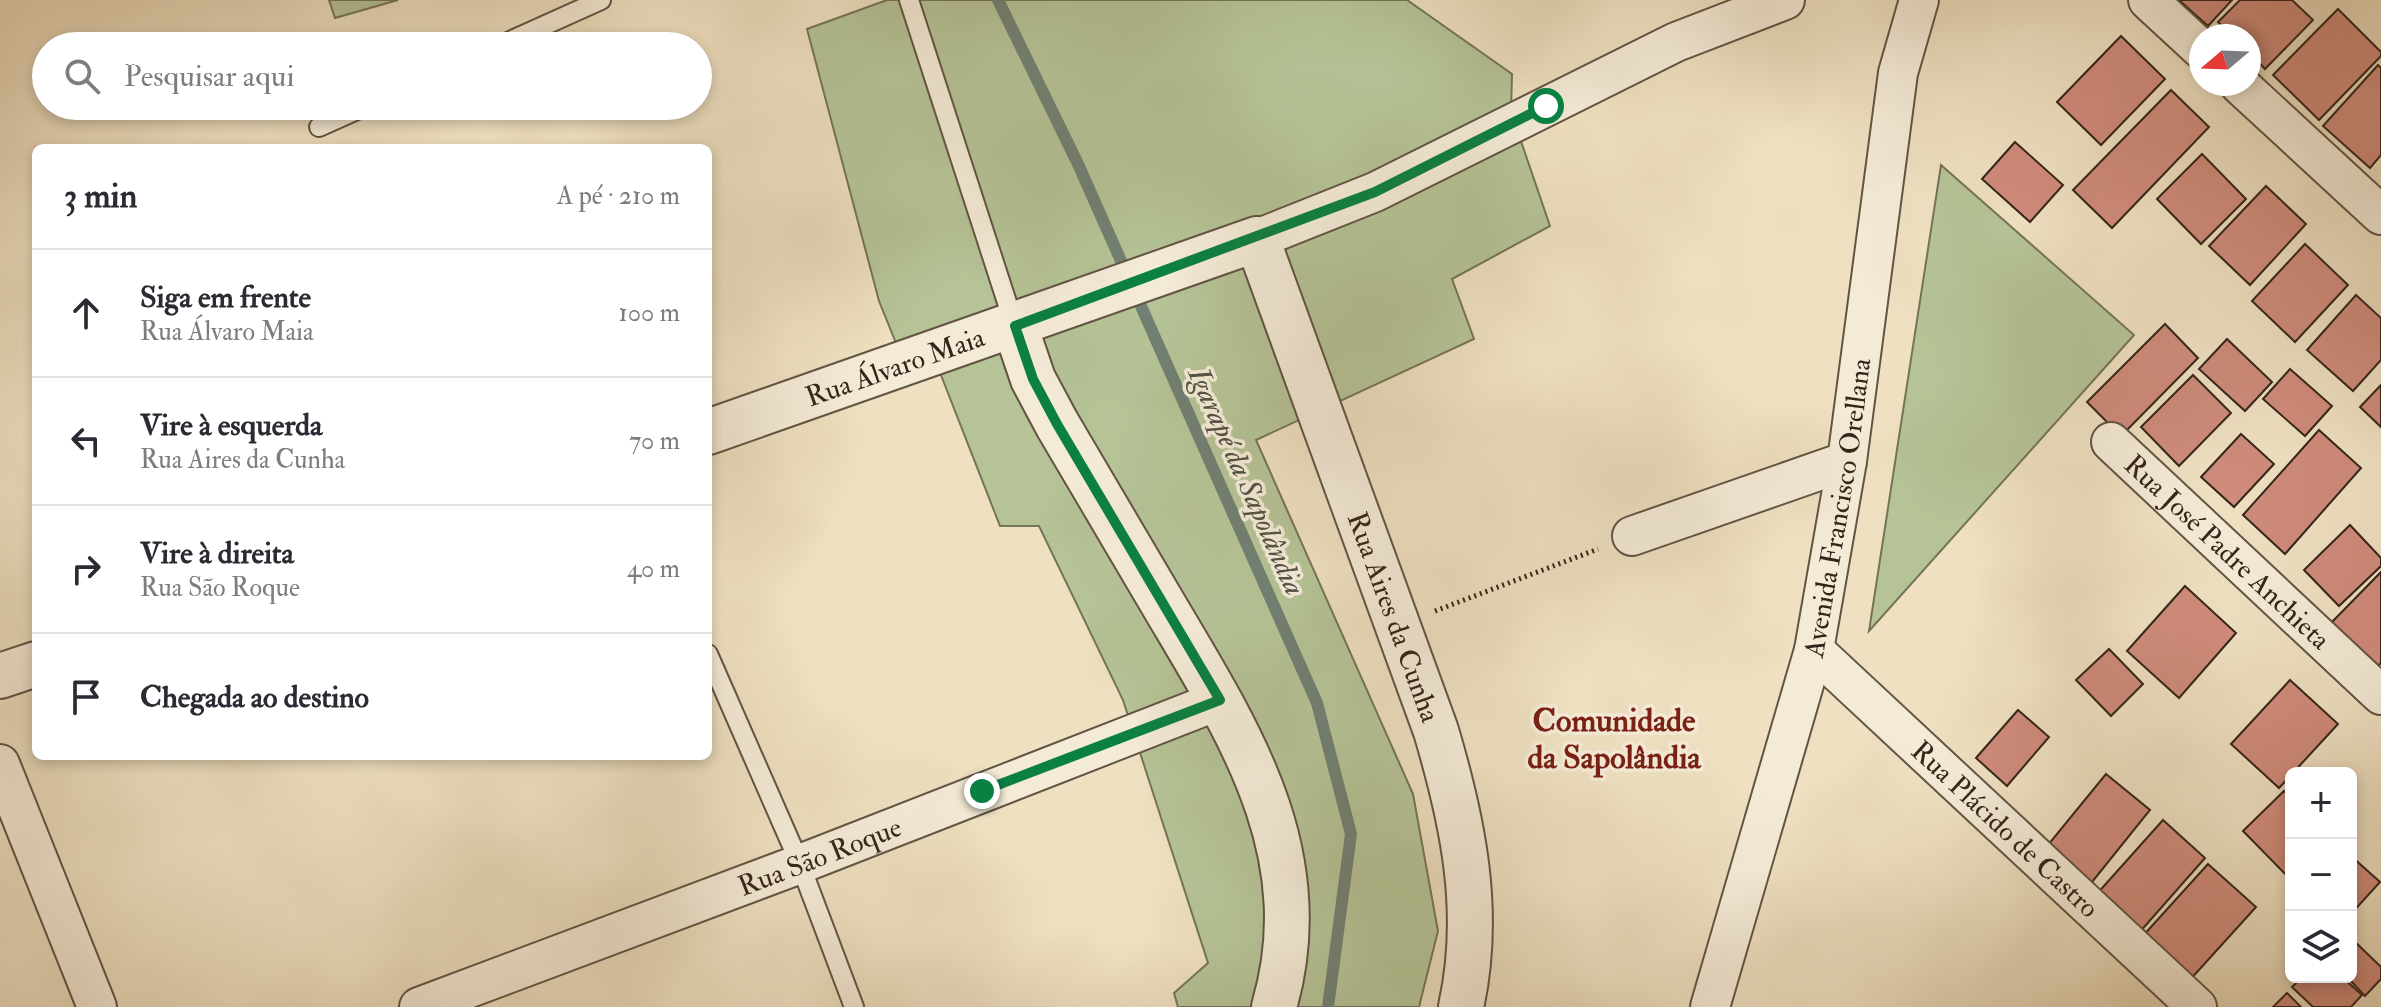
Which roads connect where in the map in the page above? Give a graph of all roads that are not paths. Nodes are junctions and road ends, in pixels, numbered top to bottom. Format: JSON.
{"nodes":[{"id":1,"x":601,"y":0,"type":"edge"},
{"id":2,"x":909,"y":0,"type":"edge"},
{"id":3,"x":1785,"y":0,"type":"edge"},
{"id":4,"x":1919,"y":0,"type":"edge"},
{"id":5,"x":2148,"y":0,"type":"edge"},
{"id":6,"x":530,"y":32,"type":"edge"},
{"id":7,"x":2189,"y":38,"type":"edge"},
{"id":8,"x":2252,"y":96,"type":"edge"},
{"id":9,"x":335,"y":120,"type":"edge"},
{"id":10,"x":319,"y":127,"type":"dead end"},
{"id":11,"x":2381,"y":215,"type":"edge"},
{"id":12,"x":1257,"y":239,"type":"junction"},
{"id":13,"x":1015,"y":326,"type":"junction"},
{"id":14,"x":712,"y":431,"type":"edge"},
{"id":15,"x":2111,"y":442,"type":"dead end"},
{"id":16,"x":1847,"y":461,"type":"junction"},
{"id":17,"x":1632,"y":536,"type":"road end"},
{"id":18,"x":1814,"y":650,"type":"junction"},
{"id":19,"x":712,"y":663,"type":"edge"},
{"id":20,"x":32,"y":665,"type":"edge"},
{"id":21,"x":0,"y":676,"type":"edge"},
{"id":22,"x":2381,"y":695,"type":"edge"},
{"id":23,"x":1220,"y":700,"type":"junction"},
{"id":24,"x":0,"y":764,"type":"edge"},
{"id":25,"x":800,"y":864,"type":"junction"},
{"id":26,"x":97,"y":1007,"type":"edge"},
{"id":27,"x":419,"y":1007,"type":"edge"},
{"id":28,"x":854,"y":1007,"type":"edge"},
{"id":29,"x":1274,"y":1007,"type":"edge"},
{"id":30,"x":1461,"y":1007,"type":"edge"},
{"id":31,"x":1710,"y":1007,"type":"edge"},
{"id":32,"x":2197,"y":1007,"type":"edge"}],
"edges":[{"from":1,"to":6,"type":"lane"},
{"from":2,"to":13,"type":"lane"},
{"from":3,"to":12,"type":"street","name":"Rua Álvaro Maia"},
{"from":4,"to":16,"type":"street","name":"Avenida Francisco Orellana"},
{"from":5,"to":7,"type":"street"},
{"from":8,"to":11,"type":"street"},
{"from":9,"to":10,"type":"lane"},
{"from":12,"to":13,"type":"street","name":"Rua Álvaro Maia"},
{"from":12,"to":30,"type":"street","name":"Rua Aires da Cunha"},
{"from":13,"to":14,"type":"street","name":"Rua Álvaro Maia"},
{"from":13,"to":23,"type":"street"},
{"from":15,"to":22,"type":"street","name":"Rua José Padre Anchieta"},
{"from":16,"to":17,"type":"street"},
{"from":16,"to":18,"type":"street","name":"Avenida Francisco Orellana"},
{"from":18,"to":31,"type":"street","name":"Avenida Francisco Orellana"},
{"from":18,"to":32,"type":"street","name":"Rua Plácido de Castro"},
{"from":19,"to":25,"type":"lane"},
{"from":20,"to":21,"type":"street"},
{"from":23,"to":25,"type":"street","name":"Rua São Roque"},
{"from":23,"to":29,"type":"street"},
{"from":24,"to":26,"type":"street"},
{"from":25,"to":27,"type":"street","name":"Rua São Roque"},
{"from":25,"to":28,"type":"lane"}]}
